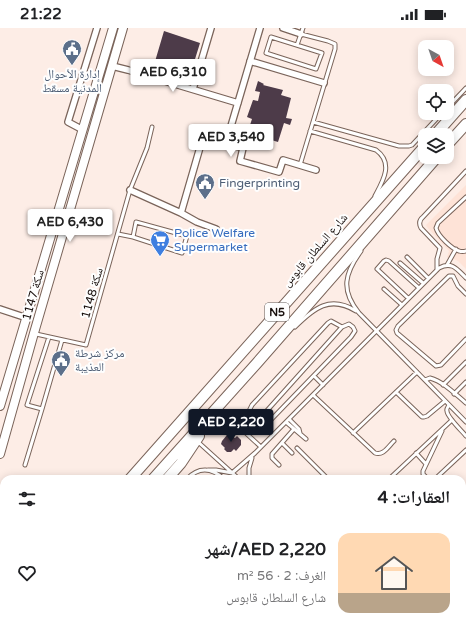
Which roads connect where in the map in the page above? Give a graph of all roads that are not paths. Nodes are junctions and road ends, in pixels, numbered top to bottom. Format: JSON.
{"nodes":[{"id":1,"x":97,"y":28,"type":"edge"},
{"id":2,"x":113,"y":28,"type":"edge"},
{"id":3,"x":124,"y":28,"type":"edge"},
{"id":4,"x":211,"y":28,"type":"edge"},
{"id":5,"x":260,"y":28,"type":"edge"},
{"id":6,"x":283,"y":28,"type":"edge"},
{"id":7,"x":302,"y":31,"type":"edge"},
{"id":8,"x":297,"y":45,"type":"junction"},
{"id":9,"x":250,"y":62,"type":"junction"},
{"id":10,"x":112,"y":66,"type":"junction"},
{"id":11,"x":324,"y":83,"type":"junction"},
{"id":12,"x":466,"y":88,"type":"edge"},
{"id":13,"x":193,"y":90,"type":"junction"},
{"id":14,"x":466,"y":100,"type":"edge"},
{"id":15,"x":454,"y":101,"type":"edge"},
{"id":16,"x":238,"y":103,"type":"junction"},
{"id":17,"x":435,"y":120,"type":"edge"},
{"id":18,"x":313,"y":122,"type":"junction"},
{"id":19,"x":466,"y":124,"type":"edge"},
{"id":20,"x":152,"y":127,"type":"dead end"},
{"id":21,"x":441,"y":128,"type":"edge"},
{"id":22,"x":83,"y":130,"type":"junction"},
{"id":23,"x":310,"y":131,"type":"junction"},
{"id":24,"x":454,"y":137,"type":"edge"},
{"id":25,"x":226,"y":143,"type":"junction"},
{"id":26,"x":418,"y":154,"type":"edge"},
{"id":27,"x":430,"y":164,"type":"edge"},
{"id":28,"x":300,"y":165,"type":"junction"},
{"id":29,"x":316,"y":170,"type":"dead end"},
{"id":30,"x":466,"y":171,"type":"edge"},
{"id":31,"x":130,"y":190,"type":"junction"},
{"id":32,"x":466,"y":197,"type":"edge"},
{"id":33,"x":395,"y":204,"type":"junction"},
{"id":34,"x":181,"y":213,"type":"junction"},
{"id":35,"x":357,"y":222,"type":"junction"},
{"id":36,"x":216,"y":229,"type":"dead end"},
{"id":37,"x":118,"y":234,"type":"junction"},
{"id":38,"x":133,"y":237,"type":"junction"},
{"id":39,"x":456,"y":250,"type":"junction"},
{"id":40,"x":466,"y":251,"type":"edge"},
{"id":41,"x":407,"y":256,"type":"dead end"},
{"id":42,"x":400,"y":263,"type":"dead end"},
{"id":43,"x":446,"y":265,"type":"junction"},
{"id":44,"x":436,"y":270,"type":"junction"},
{"id":45,"x":428,"y":278,"type":"junction"},
{"id":46,"x":466,"y":278,"type":"edge"},
{"id":47,"x":423,"y":284,"type":"junction"},
{"id":48,"x":419,"y":288,"type":"junction"},
{"id":49,"x":384,"y":289,"type":"dead end"},
{"id":50,"x":466,"y":294,"type":"edge"},
{"id":51,"x":408,"y":298,"type":"junction"},
{"id":52,"x":402,"y":305,"type":"junction"},
{"id":53,"x":0,"y":309,"type":"edge"},
{"id":54,"x":359,"y":313,"type":"junction"},
{"id":55,"x":26,"y":318,"type":"junction"},
{"id":56,"x":342,"y":327,"type":"junction"},
{"id":57,"x":377,"y":331,"type":"junction"},
{"id":58,"x":34,"y":333,"type":"junction"},
{"id":59,"x":49,"y":336,"type":"junction"},
{"id":60,"x":466,"y":339,"type":"edge"},
{"id":61,"x":62,"y":340,"type":"junction"},
{"id":62,"x":466,"y":362,"type":"edge"},
{"id":63,"x":257,"y":363,"type":"junction"},
{"id":64,"x":418,"y":372,"type":"junction"},
{"id":65,"x":314,"y":376,"type":"junction"},
{"id":66,"x":425,"y":380,"type":"junction"},
{"id":67,"x":466,"y":382,"type":"edge"},
{"id":68,"x":324,"y":385,"type":"junction"},
{"id":69,"x":443,"y":385,"type":"junction"},
{"id":70,"x":396,"y":392,"type":"junction"},
{"id":71,"x":454,"y":394,"type":"junction"},
{"id":72,"x":313,"y":395,"type":"junction"},
{"id":73,"x":466,"y":396,"type":"edge"},
{"id":74,"x":462,"y":400,"type":"junction"},
{"id":75,"x":445,"y":401,"type":"junction"},
{"id":76,"x":466,"y":403,"type":"edge"},
{"id":77,"x":449,"y":405,"type":"junction"},
{"id":78,"x":0,"y":406,"type":"edge"},
{"id":79,"x":42,"y":409,"type":"junction"},
{"id":80,"x":217,"y":409,"type":"junction"},
{"id":81,"x":289,"y":419,"type":"junction"},
{"id":82,"x":452,"y":420,"type":"junction"},
{"id":83,"x":258,"y":422,"type":"junction"},
{"id":84,"x":286,"y":422,"type":"junction"},
{"id":85,"x":466,"y":423,"type":"edge"},
{"id":86,"x":236,"y":424,"type":"dead end"},
{"id":87,"x":443,"y":428,"type":"junction"},
{"id":88,"x":294,"y":430,"type":"junction"},
{"id":89,"x":300,"y":433,"type":"junction"},
{"id":90,"x":353,"y":433,"type":"junction"},
{"id":91,"x":466,"y":436,"type":"edge"},
{"id":92,"x":306,"y":438,"type":"dead end"},
{"id":93,"x":196,"y":440,"type":"junction"},
{"id":94,"x":394,"y":442,"type":"dead end"},
{"id":95,"x":282,"y":443,"type":"junction"},
{"id":96,"x":261,"y":447,"type":"junction"},
{"id":97,"x":296,"y":448,"type":"dead end"},
{"id":98,"x":466,"y":450,"type":"edge"},
{"id":99,"x":255,"y":453,"type":"junction"},
{"id":100,"x":292,"y":453,"type":"dead end"},
{"id":101,"x":416,"y":453,"type":"junction"},
{"id":102,"x":0,"y":454,"type":"edge"},
{"id":103,"x":426,"y":464,"type":"junction"},
{"id":104,"x":279,"y":465,"type":"dead end"},
{"id":105,"x":25,"y":466,"type":"dead end"},
{"id":106,"x":208,"y":470,"type":"junction"},
{"id":107,"x":232,"y":473,"type":"junction"},
{"id":108,"x":134,"y":475,"type":"edge"},
{"id":109,"x":156,"y":475,"type":"edge"},
{"id":110,"x":170,"y":475,"type":"edge"},
{"id":111,"x":192,"y":475,"type":"edge"},
{"id":112,"x":219,"y":475,"type":"edge"},
{"id":113,"x":248,"y":475,"type":"edge"},
{"id":114,"x":324,"y":475,"type":"edge"},
{"id":115,"x":393,"y":475,"type":"edge"},
{"id":116,"x":425,"y":475,"type":"edge"},
{"id":117,"x":439,"y":475,"type":"edge"}],
"edges":[{"from":1,"to":22,"type":"street"},
{"from":2,"to":22,"type":"street","name":"سكة 1147"},
{"from":3,"to":10,"type":"street","name":"سكة 1147"},
{"from":4,"to":13,"type":"street"},
{"from":5,"to":9,"type":"street"},
{"from":6,"to":7,"type":"street"},
{"from":7,"to":8,"type":"lane"},
{"from":7,"to":11,"type":"lane"},
{"from":8,"to":8,"type":"lane"},
{"from":9,"to":11,"type":"street"},
{"from":9,"to":16,"type":"street"},
{"from":10,"to":13,"type":"street"},
{"from":10,"to":58,"type":"street","name":"سكة 1147"},
{"from":11,"to":18,"type":"lane"},
{"from":12,"to":15,"type":"lane"},
{"from":13,"to":16,"type":"street"},
{"from":14,"to":21,"type":"highway"},
{"from":16,"to":25,"type":"street"},
{"from":17,"to":18,"type":"lane"},
{"from":18,"to":23,"type":"lane"},
{"from":19,"to":24,"type":"highway"},
{"from":20,"to":31,"type":"lane","name":"سكة 1148"},
{"from":22,"to":55,"type":"street","name":"سكة 1147"},
{"from":23,"to":28,"type":"lane"},
{"from":23,"to":35,"type":"lane"},
{"from":25,"to":28,"type":"street"},
{"from":25,"to":34,"type":"street"},
{"from":26,"to":35,"type":"highway","name":"شارع السلطان قابوس","number":"N5"},
{"from":27,"to":33,"type":"highway","number":"N5"},
{"from":28,"to":29,"type":"street"},
{"from":30,"to":44,"type":"lane"},
{"from":31,"to":34,"type":"street"},
{"from":31,"to":37,"type":"lane","name":"سكة 1148"},
{"from":32,"to":39,"type":"lane"},
{"from":33,"to":54,"type":"lane"},
{"from":33,"to":63,"type":"highway","number":"N5"},
{"from":34,"to":36,"type":"street"},
{"from":35,"to":108,"type":"highway","name":"شارع السلطان قابوس","number":"N5"},
{"from":37,"to":38,"type":"lane"},
{"from":37,"to":61,"type":"lane","name":"سكة 1148"},
{"from":38,"to":38,"type":"lane"},
{"from":39,"to":40,"type":"lane"},
{"from":39,"to":43,"type":"lane"},
{"from":41,"to":45,"type":"lane"},
{"from":42,"to":47,"type":"lane"},
{"from":43,"to":44,"type":"lane"},
{"from":43,"to":46,"type":"lane"},
{"from":44,"to":45,"type":"lane"},
{"from":45,"to":47,"type":"lane"},
{"from":47,"to":48,"type":"lane"},
{"from":48,"to":51,"type":"lane"},
{"from":48,"to":51,"type":"lane"},
{"from":49,"to":52,"type":"lane"},
{"from":50,"to":60,"type":"lane"},
{"from":51,"to":52,"type":"lane"},
{"from":52,"to":57,"type":"lane"},
{"from":53,"to":55,"type":"street"},
{"from":54,"to":57,"type":"lane"},
{"from":54,"to":63,"type":"lane"},
{"from":55,"to":78,"type":"street","name":"سكة 1147"},
{"from":56,"to":65,"type":"lane"},
{"from":56,"to":83,"type":"lane"},
{"from":56,"to":83,"type":"lane"},
{"from":57,"to":64,"type":"lane"},
{"from":57,"to":68,"type":"lane"},
{"from":58,"to":59,"type":"lane","name":"سكة 1148"},
{"from":58,"to":102,"type":"street","name":"سكة 1147"},
{"from":59,"to":61,"type":"lane","name":"سكة 1148"},
{"from":59,"to":79,"type":"lane"},
{"from":61,"to":79,"type":"lane"},
{"from":62,"to":69,"type":"lane"},
{"from":63,"to":80,"type":"highway","number":"N5"},
{"from":64,"to":66,"type":"lane"},
{"from":64,"to":70,"type":"lane"},
{"from":65,"to":68,"type":"lane"},
{"from":65,"to":83,"type":"lane"},
{"from":66,"to":69,"type":"lane"},
{"from":66,"to":75,"type":"lane"},
{"from":67,"to":71,"type":"lane"},
{"from":68,"to":72,"type":"lane"},
{"from":69,"to":71,"type":"lane"},
{"from":70,"to":75,"type":"lane"},
{"from":70,"to":90,"type":"lane"},
{"from":71,"to":74,"type":"lane"},
{"from":72,"to":81,"type":"lane"},
{"from":72,"to":90,"type":"lane"},
{"from":73,"to":74,"type":"lane"},
{"from":74,"to":76,"type":"lane"},
{"from":75,"to":77,"type":"lane"},
{"from":77,"to":82,"type":"lane"},
{"from":77,"to":85,"type":"lane"},
{"from":79,"to":105,"type":"lane"},
{"from":80,"to":93,"type":"highway"},
{"from":80,"to":109,"type":"highway","number":"N5"},
{"from":81,"to":84,"type":"lane"},
{"from":81,"to":89,"type":"lane"},
{"from":82,"to":87,"type":"lane"},
{"from":82,"to":91,"type":"lane"},
{"from":84,"to":88,"type":"lane"},
{"from":84,"to":96,"type":"lane"},
{"from":86,"to":96,"type":"lane"},
{"from":87,"to":101,"type":"lane"},
{"from":87,"to":103,"type":"lane"},
{"from":88,"to":89,"type":"lane"},
{"from":88,"to":95,"type":"lane"},
{"from":89,"to":92,"type":"lane"},
{"from":90,"to":94,"type":"lane"},
{"from":93,"to":107,"type":"lane"},
{"from":93,"to":110,"type":"highway"},
{"from":95,"to":100,"type":"lane"},
{"from":95,"to":104,"type":"lane"},
{"from":96,"to":99,"type":"lane"},
{"from":97,"to":114,"type":"lane"},
{"from":98,"to":117,"type":"lane"},
{"from":99,"to":107,"type":"lane"},
{"from":99,"to":113,"type":"lane"},
{"from":101,"to":103,"type":"lane"},
{"from":101,"to":115,"type":"lane"},
{"from":103,"to":116,"type":"lane"},
{"from":106,"to":107,"type":"lane"},
{"from":106,"to":111,"type":"lane"},
{"from":106,"to":112,"type":"lane"}]}
